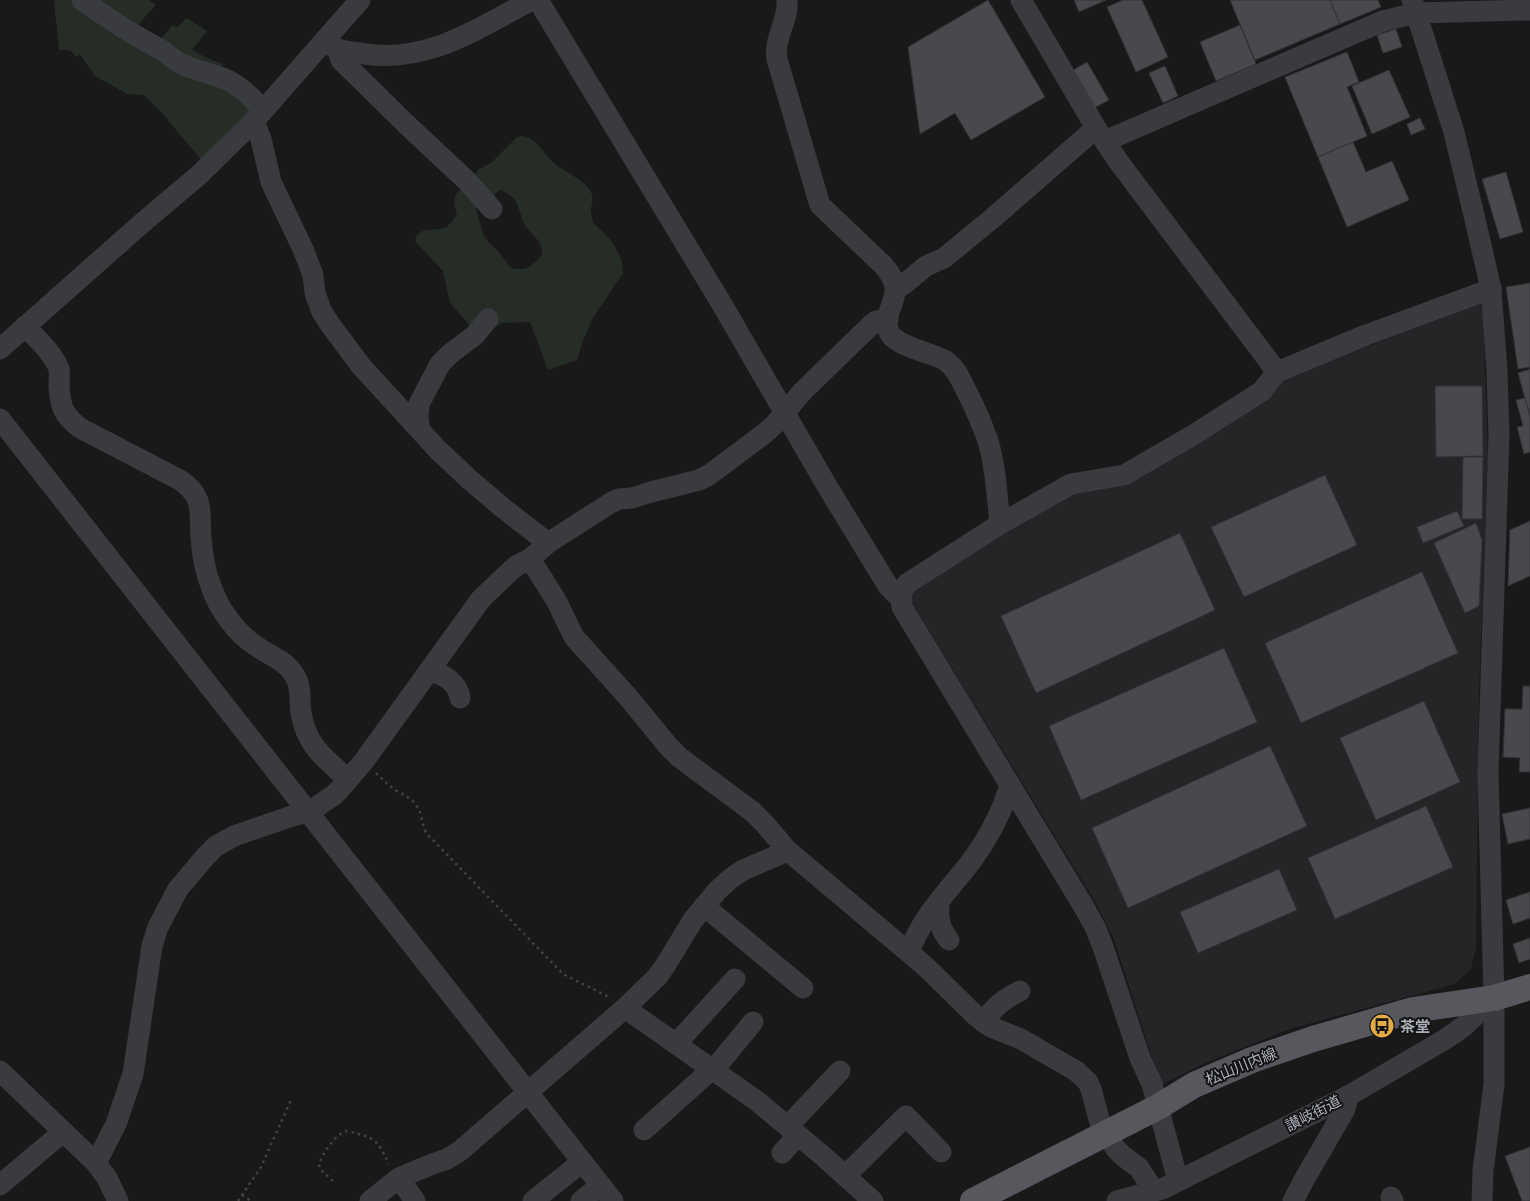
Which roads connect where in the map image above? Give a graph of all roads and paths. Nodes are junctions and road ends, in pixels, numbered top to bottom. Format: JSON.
{"nodes":[{"id":1,"x":82,"y":0,"type":"edge"},
{"id":2,"x":360,"y":0,"type":"edge"},
{"id":3,"x":538,"y":0,"type":"edge"},
{"id":4,"x":787,"y":0,"type":"edge"},
{"id":5,"x":1021,"y":0,"type":"edge"},
{"id":6,"x":1414,"y":7,"type":"edge"},
{"id":7,"x":1530,"y":10,"type":"edge"},
{"id":8,"x":331,"y":45,"type":"junction"},
{"id":9,"x":259,"y":116,"type":"junction"},
{"id":10,"x":1100,"y":134,"type":"junction"},
{"id":11,"x":492,"y":209,"type":"dead end"},
{"id":12,"x":896,"y":288,"type":"junction"},
{"id":13,"x":1490,"y":290,"type":"junction"},
{"id":14,"x":488,"y":319,"type":"dead end"},
{"id":15,"x":888,"y":319,"type":"junction"},
{"id":16,"x":26,"y":326,"type":"junction"},
{"id":17,"x":0,"y":348,"type":"edge"},
{"id":18,"x":1277,"y":372,"type":"junction"},
{"id":19,"x":786,"y":412,"type":"junction"},
{"id":20,"x":0,"y":419,"type":"edge"},
{"id":21,"x":419,"y":428,"type":"junction"},
{"id":22,"x":1000,"y":524,"type":"junction"},
{"id":23,"x":548,"y":543,"type":"junction"},
{"id":24,"x":530,"y":559,"type":"junction"},
{"id":25,"x":901,"y":597,"type":"junction"},
{"id":26,"x":429,"y":671,"type":"junction"},
{"id":27,"x":460,"y":698,"type":"dead end"},
{"id":28,"x":364,"y":762,"type":"junction"},
{"id":29,"x":348,"y":779,"type":"junction"},
{"id":30,"x":1010,"y":785,"type":"junction"},
{"id":31,"x":309,"y":812,"type":"junction"},
{"id":32,"x":787,"y":850,"type":"junction"},
{"id":33,"x":939,"y":902,"type":"junction"},
{"id":34,"x":704,"y":906,"type":"junction"},
{"id":35,"x":949,"y":940,"type":"dead end"},
{"id":36,"x":910,"y":951,"type":"junction"},
{"id":37,"x":735,"y":979,"type":"dead end"},
{"id":38,"x":804,"y":988,"type":"dead end"},
{"id":39,"x":1530,"y":988,"type":"edge"},
{"id":40,"x":1020,"y":991,"type":"dead end"},
{"id":41,"x":1494,"y":998,"type":"junction"},
{"id":42,"x":625,"y":1008,"type":"junction"},
{"id":43,"x":753,"y":1022,"type":"dead end"},
{"id":44,"x":983,"y":1022,"type":"junction"},
{"id":45,"x":676,"y":1044,"type":"junction"},
{"id":46,"x":712,"y":1069,"type":"junction"},
{"id":47,"x":0,"y":1071,"type":"edge"},
{"id":48,"x":840,"y":1071,"type":"dead end"},
{"id":49,"x":527,"y":1093,"type":"junction"},
{"id":50,"x":1348,"y":1096,"type":"junction"},
{"id":51,"x":291,"y":1100,"type":"dead end"},
{"id":52,"x":1158,"y":1107,"type":"junction"},
{"id":53,"x":644,"y":1130,"type":"dead end"},
{"id":54,"x":793,"y":1130,"type":"junction"},
{"id":55,"x":63,"y":1132,"type":"junction"},
{"id":56,"x":1104,"y":1134,"type":"junction"},
{"id":57,"x":941,"y":1152,"type":"dead end"},
{"id":58,"x":782,"y":1153,"type":"dead end"},
{"id":59,"x":582,"y":1162,"type":"junction"},
{"id":60,"x":96,"y":1163,"type":"junction"},
{"id":61,"x":846,"y":1176,"type":"junction"},
{"id":62,"x":398,"y":1178,"type":"junction"},
{"id":63,"x":333,"y":1181,"type":"dead end"},
{"id":64,"x":0,"y":1185,"type":"edge"},
{"id":65,"x":1165,"y":1191,"type":"edge"},
{"id":66,"x":606,"y":1193,"type":"edge"},
{"id":67,"x":242,"y":1195,"type":"junction"},
{"id":68,"x":118,"y":1201,"type":"edge"},
{"id":69,"x":238,"y":1201,"type":"edge"},
{"id":70,"x":250,"y":1201,"type":"edge"},
{"id":71,"x":370,"y":1201,"type":"edge"},
{"id":72,"x":415,"y":1201,"type":"edge"},
{"id":73,"x":533,"y":1201,"type":"edge"},
{"id":74,"x":581,"y":1201,"type":"edge"},
{"id":75,"x":873,"y":1201,"type":"edge"},
{"id":76,"x":973,"y":1201,"type":"edge"},
{"id":77,"x":1117,"y":1201,"type":"edge"},
{"id":78,"x":1293,"y":1201,"type":"edge"},
{"id":79,"x":1482,"y":1201,"type":"edge"}],
"edges":[{"from":1,"to":9,"type":"street"},
{"from":2,"to":8,"type":"street"},
{"from":3,"to":8,"type":"street"},
{"from":3,"to":19,"type":"street"},
{"from":4,"to":12,"type":"street"},
{"from":5,"to":10,"type":"street"},
{"from":6,"to":7,"type":"street"},
{"from":6,"to":10,"type":"street"},
{"from":6,"to":13,"type":"street"},
{"from":8,"to":9,"type":"street"},
{"from":8,"to":11,"type":"street"},
{"from":9,"to":16,"type":"street"},
{"from":9,"to":21,"type":"street"},
{"from":10,"to":12,"type":"street"},
{"from":10,"to":18,"type":"street"},
{"from":12,"to":15,"type":"street"},
{"from":13,"to":18,"type":"street"},
{"from":13,"to":41,"type":"street"},
{"from":14,"to":21,"type":"street"},
{"from":15,"to":19,"type":"street"},
{"from":15,"to":22,"type":"street"},
{"from":16,"to":17,"type":"street"},
{"from":16,"to":29,"type":"street"},
{"from":18,"to":22,"type":"street"},
{"from":19,"to":23,"type":"street"},
{"from":19,"to":25,"type":"street"},
{"from":20,"to":31,"type":"street"},
{"from":21,"to":23,"type":"street"},
{"from":22,"to":25,"type":"street"},
{"from":23,"to":24,"type":"street"},
{"from":24,"to":26,"type":"street"},
{"from":24,"to":32,"type":"street"},
{"from":25,"to":30,"type":"street"},
{"from":26,"to":27,"type":"street"},
{"from":26,"to":28,"type":"street"},
{"from":28,"to":29,"type":"street"},
{"from":28,"to":42,"type":"path"},
{"from":29,"to":31,"type":"street"},
{"from":30,"to":33,"type":"street"},
{"from":30,"to":52,"type":"street"},
{"from":31,"to":49,"type":"street"},
{"from":31,"to":60,"type":"street"},
{"from":32,"to":34,"type":"street"},
{"from":32,"to":36,"type":"street"},
{"from":33,"to":35,"type":"street"},
{"from":33,"to":36,"type":"street"},
{"from":34,"to":38,"type":"street"},
{"from":34,"to":42,"type":"street"},
{"from":36,"to":44,"type":"street"},
{"from":37,"to":45,"type":"street"},
{"from":39,"to":41,"type":"main road","name":"松山川内線"},
{"from":40,"to":44,"type":"street"},
{"from":41,"to":50,"type":"street","name":"讃岐街道"},
{"from":41,"to":52,"type":"main road","name":"松山川内線"},
{"from":41,"to":79,"type":"street"},
{"from":42,"to":45,"type":"street"},
{"from":42,"to":49,"type":"street"},
{"from":43,"to":46,"type":"street"},
{"from":44,"to":56,"type":"street"},
{"from":45,"to":46,"type":"street"},
{"from":46,"to":53,"type":"street"},
{"from":46,"to":54,"type":"street"},
{"from":47,"to":55,"type":"street"},
{"from":48,"to":54,"type":"street"},
{"from":49,"to":59,"type":"street"},
{"from":49,"to":62,"type":"street"},
{"from":50,"to":65,"type":"street","name":"讃岐街道"},
{"from":50,"to":78,"type":"street"},
{"from":51,"to":67,"type":"path"},
{"from":52,"to":56,"type":"main road","name":"松山川内線"},
{"from":52,"to":65,"type":"street"},
{"from":54,"to":58,"type":"street"},
{"from":54,"to":61,"type":"street"},
{"from":55,"to":60,"type":"street"},
{"from":55,"to":64,"type":"street"},
{"from":56,"to":65,"type":"street"},
{"from":56,"to":76,"type":"main road","name":"松山川内線"},
{"from":57,"to":61,"type":"street"},
{"from":59,"to":66,"type":"street"},
{"from":59,"to":73,"type":"street"},
{"from":60,"to":68,"type":"street"},
{"from":61,"to":75,"type":"street"},
{"from":62,"to":63,"type":"path"},
{"from":62,"to":71,"type":"street"},
{"from":62,"to":72,"type":"street"},
{"from":65,"to":77,"type":"street","name":"讃岐街道"},
{"from":66,"to":74,"type":"street"},
{"from":67,"to":69,"type":"path"},
{"from":67,"to":70,"type":"path"}]}
